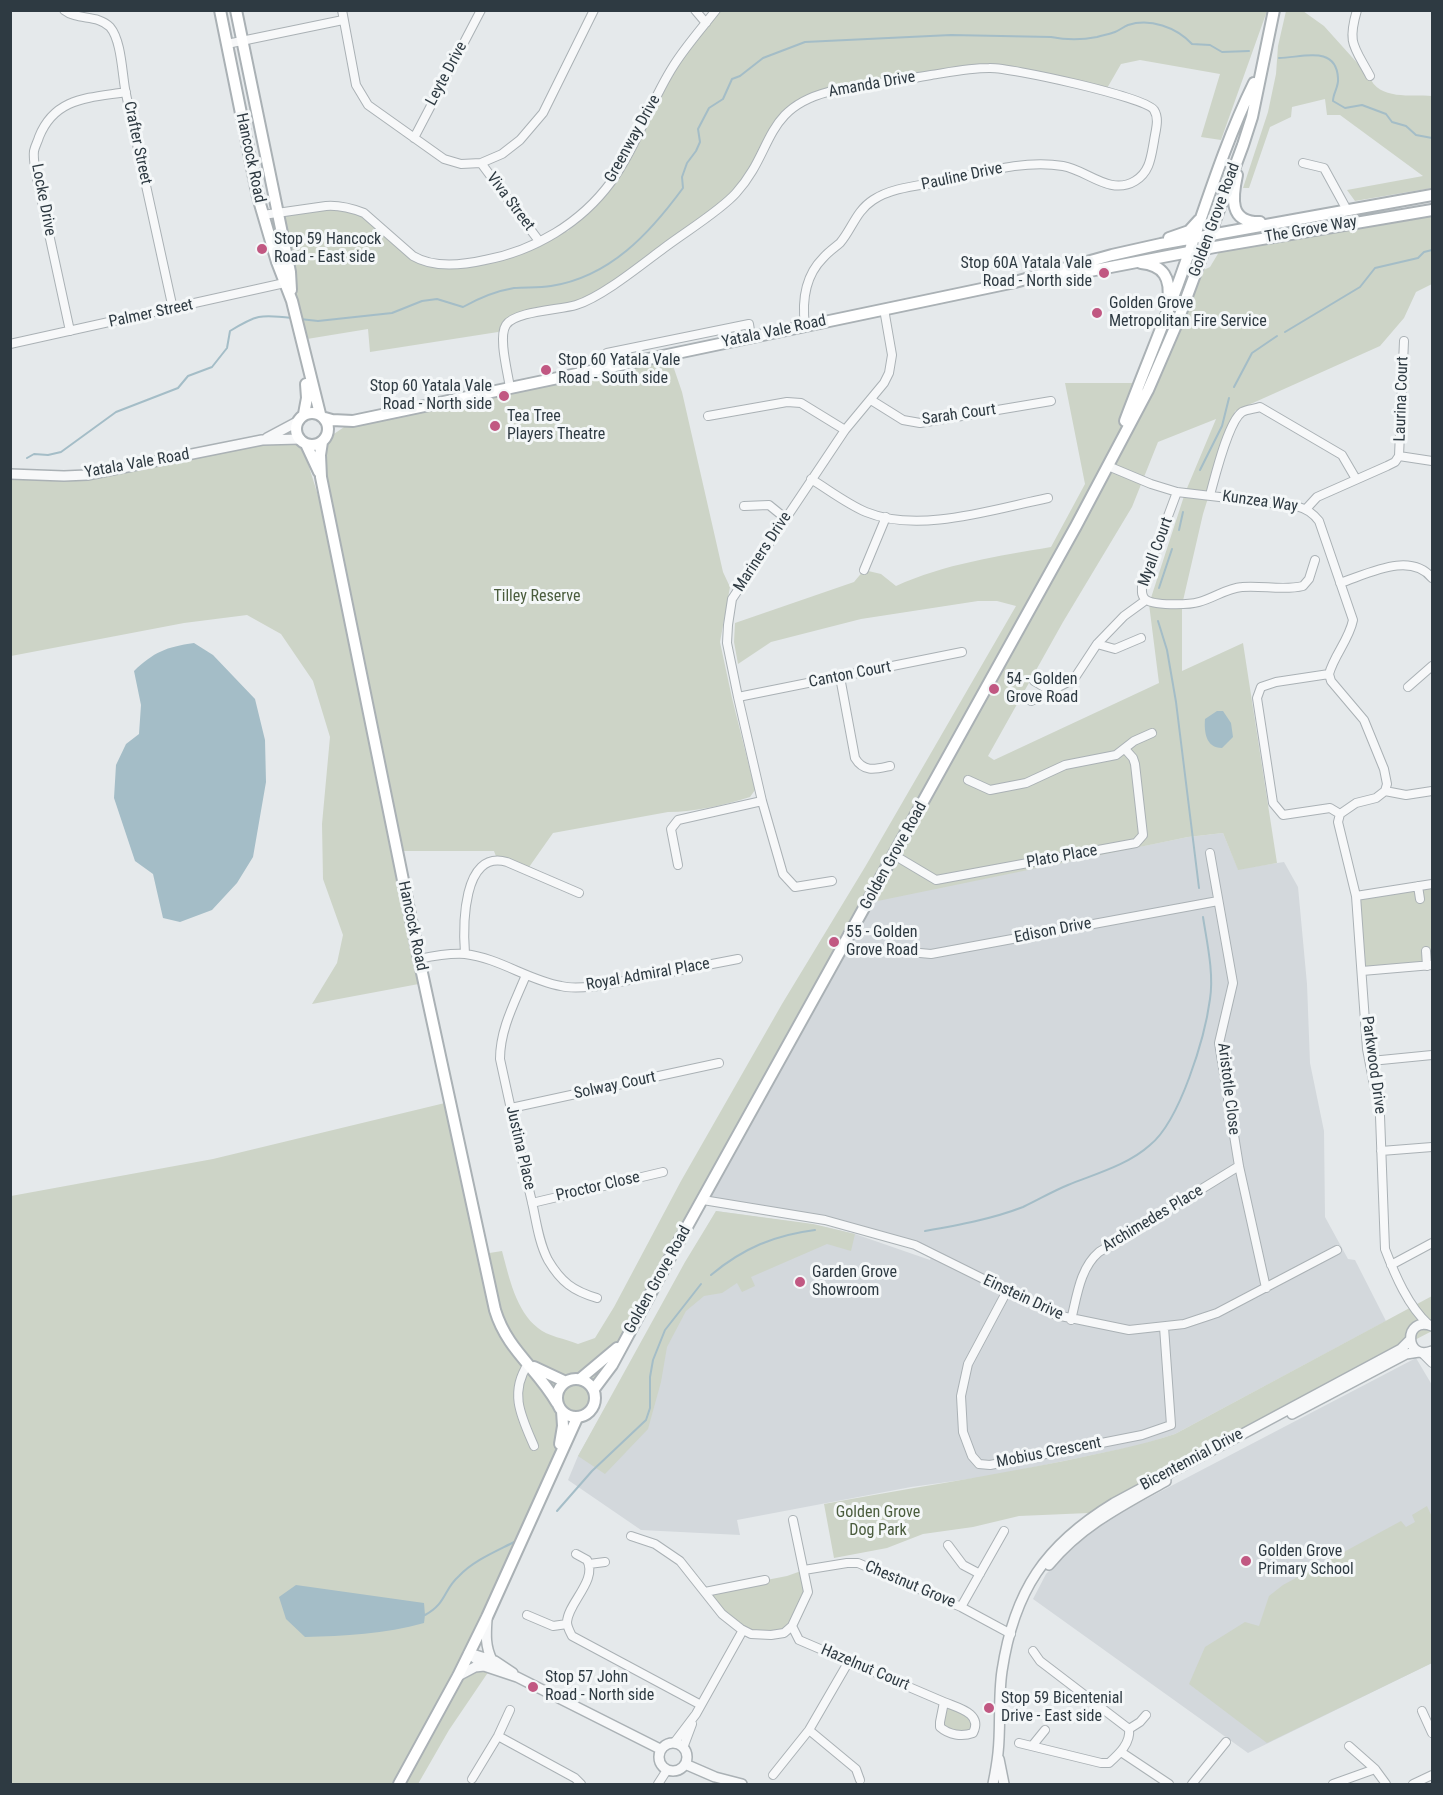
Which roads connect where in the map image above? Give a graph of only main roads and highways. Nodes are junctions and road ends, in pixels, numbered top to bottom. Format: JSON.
{"nodes":[{"id":1,"x":220,"y":10,"type":"edge"},
{"id":2,"x":236,"y":10,"type":"edge"},
{"id":3,"x":1274,"y":10,"type":"edge"},
{"id":4,"x":1260,"y":72,"type":"junction"},
{"id":5,"x":1243,"y":145,"type":"junction"},
{"id":6,"x":1432,"y":195,"type":"edge"},
{"id":7,"x":1432,"y":210,"type":"edge"},
{"id":8,"x":1318,"y":216,"type":"junction"},
{"id":9,"x":1201,"y":217,"type":"junction"},
{"id":10,"x":1208,"y":236,"type":"junction"},
{"id":11,"x":1194,"y":239,"type":"junction"},
{"id":12,"x":1138,"y":249,"type":"junction"},
{"id":13,"x":1203,"y":249,"type":"junction"},
{"id":14,"x":1190,"y":252,"type":"junction"},
{"id":15,"x":1131,"y":263,"type":"junction"},
{"id":16,"x":1015,"y":282,"type":"junction"},
{"id":17,"x":288,"y":283,"type":"junction"},
{"id":18,"x":1166,"y":312,"type":"junction"},
{"id":19,"x":305,"y":357,"type":"junction"},
{"id":20,"x":323,"y":416,"type":"junction"},
{"id":21,"x":301,"y":418,"type":"junction"},
{"id":22,"x":353,"y":421,"type":"junction"},
{"id":23,"x":325,"y":439,"type":"junction"},
{"id":24,"x":303,"y":441,"type":"junction"},
{"id":25,"x":1109,"y":463,"type":"junction"},
{"id":26,"x":321,"y":477,"type":"junction"},
{"id":27,"x":622,"y":1344,"type":"junction"},
{"id":28,"x":528,"y":1364,"type":"junction"},
{"id":29,"x":580,"y":1379,"type":"junction"},
{"id":30,"x":566,"y":1382,"type":"junction"},
{"id":31,"x":594,"y":1389,"type":"junction"},
{"id":32,"x":560,"y":1407,"type":"junction"},
{"id":33,"x":577,"y":1418,"type":"junction"},
{"id":34,"x":557,"y":1460,"type":"junction"},
{"id":35,"x":399,"y":1785,"type":"edge"}],
"edges":[{"from":1,"to":17,"type":"main road","name":"Hancock Road"},
{"from":2,"to":17,"type":"main road","name":"Hancock Road"},
{"from":3,"to":4,"type":"main road","name":"Golden Grove Road"},
{"from":4,"to":5,"type":"main road","name":"Golden Grove Road"},
{"from":4,"to":9,"type":"main road","name":"Golden Grove Road"},
{"from":5,"to":8,"type":"main road"},
{"from":5,"to":10,"type":"main road","name":"Golden Grove Road"},
{"from":6,"to":8,"type":"main road","name":"The Grove Way"},
{"from":7,"to":13,"type":"main road","name":"The Grove Way"},
{"from":8,"to":10,"type":"main road","name":"The Grove Way"},
{"from":9,"to":11,"type":"main road","name":"Golden Grove Road"},
{"from":9,"to":12,"type":"main road"},
{"from":10,"to":11,"type":"main road","name":"The Grove Way"},
{"from":10,"to":13,"type":"main road","name":"Golden Grove Road"},
{"from":11,"to":12,"type":"main road","name":"Yatala Vale Road"},
{"from":11,"to":14,"type":"main road","name":"Golden Grove Road"},
{"from":12,"to":16,"type":"main road","name":"Yatala Vale Road"},
{"from":13,"to":14,"type":"main road","name":"The Grove Way"},
{"from":13,"to":25,"type":"main road","name":"Golden Grove Road"},
{"from":14,"to":15,"type":"main road"},
{"from":14,"to":18,"type":"main road","name":"Golden Grove Road"},
{"from":15,"to":16,"type":"main road"},
{"from":15,"to":18,"type":"main road"},
{"from":16,"to":22,"type":"main road","name":"Yatala Vale Road"},
{"from":17,"to":19,"type":"main road","name":"Hancock Road"},
{"from":18,"to":25,"type":"main road","name":"Golden Grove Road"},
{"from":19,"to":20,"type":"main road","name":"Hancock Road"},
{"from":19,"to":21,"type":"main road","name":"Hancock Road"},
{"from":20,"to":21,"type":"main road"},
{"from":20,"to":22,"type":"main road","name":"Yatala Vale Road"},
{"from":20,"to":23,"type":"main road"},
{"from":21,"to":24,"type":"main road"},
{"from":22,"to":23,"type":"main road","name":"Yatala Vale Road"},
{"from":23,"to":24,"type":"main road"},
{"from":23,"to":26,"type":"main road","name":"Hancock Road"},
{"from":24,"to":26,"type":"main road","name":"Hancock Road"},
{"from":25,"to":27,"type":"main road","name":"Golden Grove Road"},
{"from":26,"to":28,"type":"main road","name":"Hancock Road"},
{"from":27,"to":29,"type":"main road","name":"Golden Grove Road"},
{"from":27,"to":31,"type":"main road","name":"Golden Grove Road"},
{"from":28,"to":30,"type":"main road","name":"Hancock Road"},
{"from":28,"to":32,"type":"main road","name":"Hancock Road"},
{"from":29,"to":30,"type":"main road"},
{"from":29,"to":31,"type":"main road"},
{"from":30,"to":32,"type":"main road"},
{"from":31,"to":33,"type":"main road"},
{"from":32,"to":33,"type":"main road"},
{"from":32,"to":34,"type":"main road"},
{"from":33,"to":34,"type":"main road"},
{"from":34,"to":35,"type":"main road"}]}
